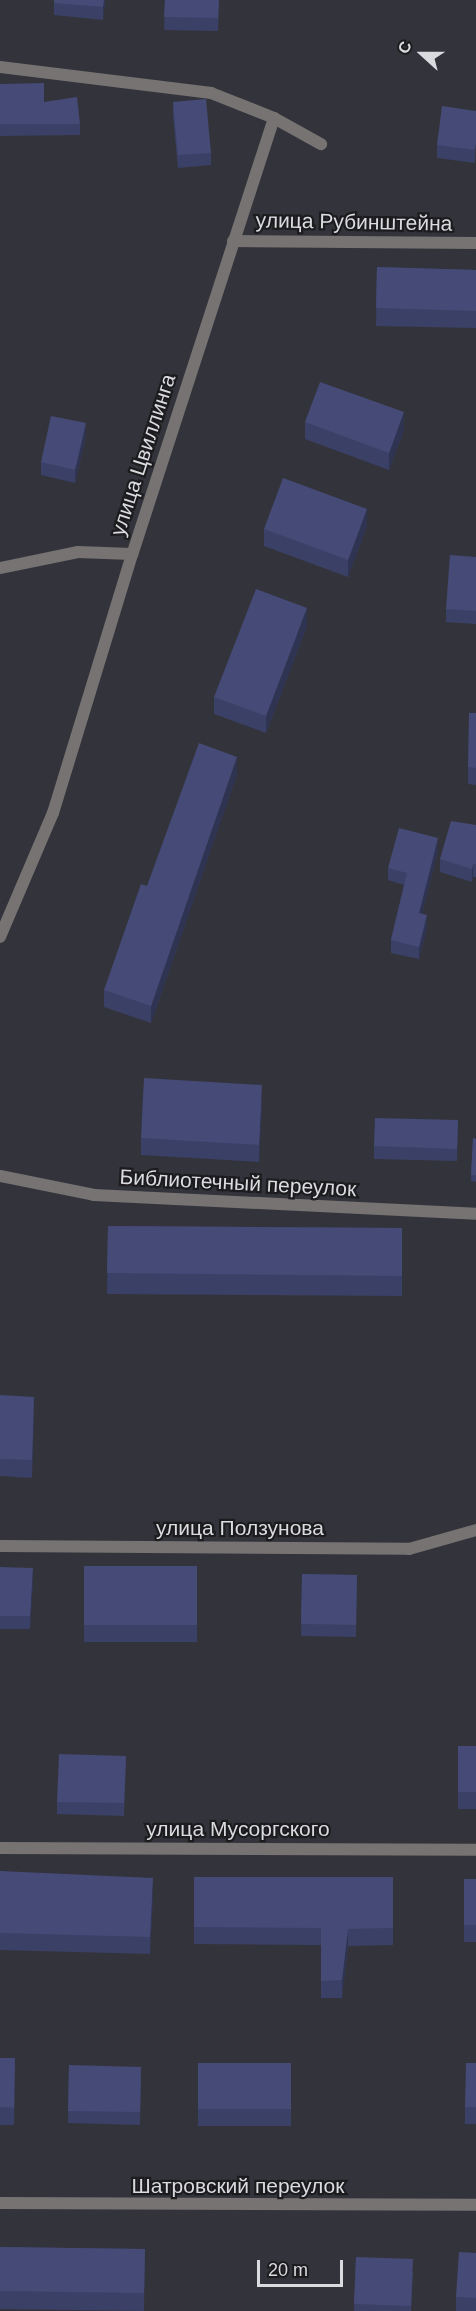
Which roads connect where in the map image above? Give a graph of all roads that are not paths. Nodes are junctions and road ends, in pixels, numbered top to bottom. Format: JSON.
{"nodes":[{"id":1,"x":0,"y":67,"type":"edge"},
{"id":2,"x":274,"y":118,"type":"junction"},
{"id":3,"x":321,"y":144,"type":"dead end"},
{"id":4,"x":233,"y":241,"type":"junction"},
{"id":5,"x":476,"y":243,"type":"edge"},
{"id":6,"x":132,"y":554,"type":"junction"},
{"id":7,"x":0,"y":568,"type":"edge"},
{"id":8,"x":0,"y":937,"type":"edge"},
{"id":9,"x":0,"y":1176,"type":"edge"},
{"id":10,"x":476,"y":1214,"type":"edge"},
{"id":11,"x":476,"y":1530,"type":"edge"},
{"id":12,"x":0,"y":1546,"type":"edge"},
{"id":13,"x":0,"y":1848,"type":"edge"},
{"id":14,"x":476,"y":1850,"type":"edge"},
{"id":15,"x":0,"y":2204,"type":"edge"},
{"id":16,"x":476,"y":2205,"type":"edge"}],
"edges":[{"from":1,"to":2,"type":"street"},
{"from":2,"to":3,"type":"street"},
{"from":2,"to":4,"type":"street","name":"улица Цвиллинга"},
{"from":4,"to":5,"type":"street","name":"улица Рубинштейна"},
{"from":4,"to":6,"type":"street","name":"улица Цвиллинга"},
{"from":6,"to":7,"type":"street","name":"улица Цвиллинга"},
{"from":6,"to":8,"type":"street"},
{"from":9,"to":10,"type":"street","name":"Библиотечный переулок"},
{"from":11,"to":12,"type":"street","name":"улица Ползунова"},
{"from":13,"to":14,"type":"street","name":"улица Мусоргского"},
{"from":15,"to":16,"type":"street","name":"Шатровский переулок"}]}
